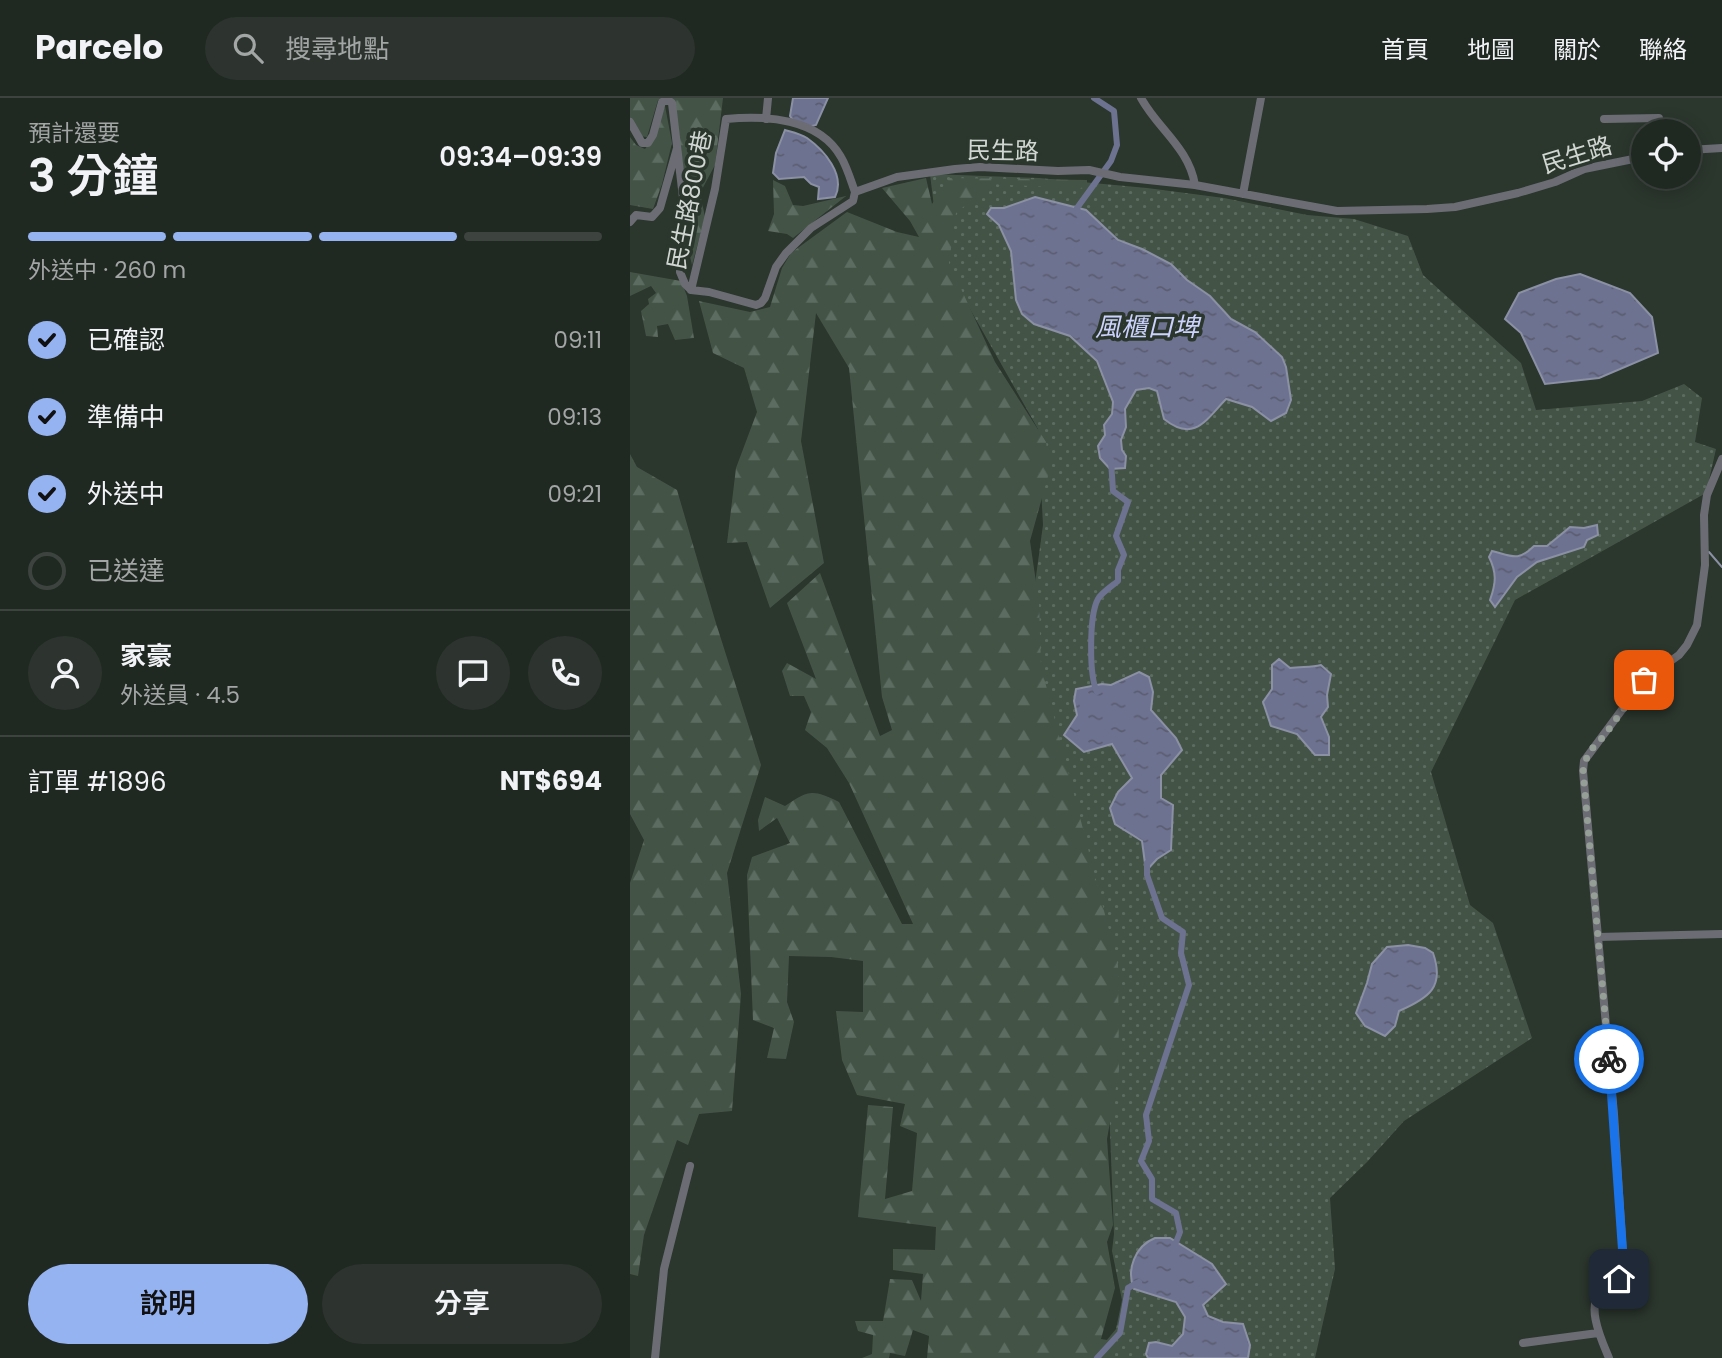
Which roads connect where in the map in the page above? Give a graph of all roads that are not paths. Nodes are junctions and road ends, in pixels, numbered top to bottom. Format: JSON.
{"nodes":[{"id":1,"x":768,"y":98,"type":"edge"},
{"id":2,"x":1141,"y":98,"type":"edge"},
{"id":3,"x":1261,"y":98,"type":"edge"},
{"id":4,"x":766,"y":119,"type":"junction"},
{"id":5,"x":1604,"y":119,"type":"dead end"},
{"id":6,"x":1659,"y":119,"type":"edge"},
{"id":7,"x":630,"y":122,"type":"edge"},
{"id":8,"x":678,"y":145,"type":"junction"},
{"id":9,"x":1722,"y":148,"type":"edge"},
{"id":10,"x":1701,"y":149,"type":"edge"},
{"id":11,"x":1631,"y":159,"type":"edge"},
{"id":12,"x":1195,"y":185,"type":"junction"},
{"id":13,"x":855,"y":192,"type":"junction"},
{"id":14,"x":1242,"y":194,"type":"junction"},
{"id":15,"x":630,"y":222,"type":"edge"},
{"id":16,"x":691,"y":290,"type":"junction"},
{"id":17,"x":1722,"y":459,"type":"edge"},
{"id":18,"x":1722,"y":934,"type":"edge"},
{"id":19,"x":1598,"y":937,"type":"junction"},
{"id":20,"x":690,"y":1166,"type":"dead end"},
{"id":21,"x":1598,"y":1333,"type":"junction"},
{"id":22,"x":1523,"y":1343,"type":"dead end"},
{"id":23,"x":655,"y":1358,"type":"edge"},
{"id":24,"x":1609,"y":1358,"type":"edge"}],
"edges":[{"from":1,"to":4,"type":"street"},
{"from":2,"to":12,"type":"street"},
{"from":3,"to":14,"type":"street"},
{"from":4,"to":13,"type":"street"},
{"from":4,"to":16,"type":"street","name":"民生路800巷"},
{"from":5,"to":6,"type":"street"},
{"from":7,"to":8,"type":"street"},
{"from":8,"to":15,"type":"street"},
{"from":8,"to":16,"type":"street"},
{"from":9,"to":10,"type":"street"},
{"from":11,"to":14,"type":"street","name":"民生路"},
{"from":12,"to":13,"type":"street","name":"民生路"},
{"from":12,"to":14,"type":"street","name":"民生路"},
{"from":13,"to":16,"type":"street","name":"民生路"},
{"from":17,"to":19,"type":"street"},
{"from":18,"to":19,"type":"street"},
{"from":19,"to":21,"type":"street"},
{"from":20,"to":23,"type":"street"},
{"from":21,"to":22,"type":"street"},
{"from":21,"to":24,"type":"street"}]}
